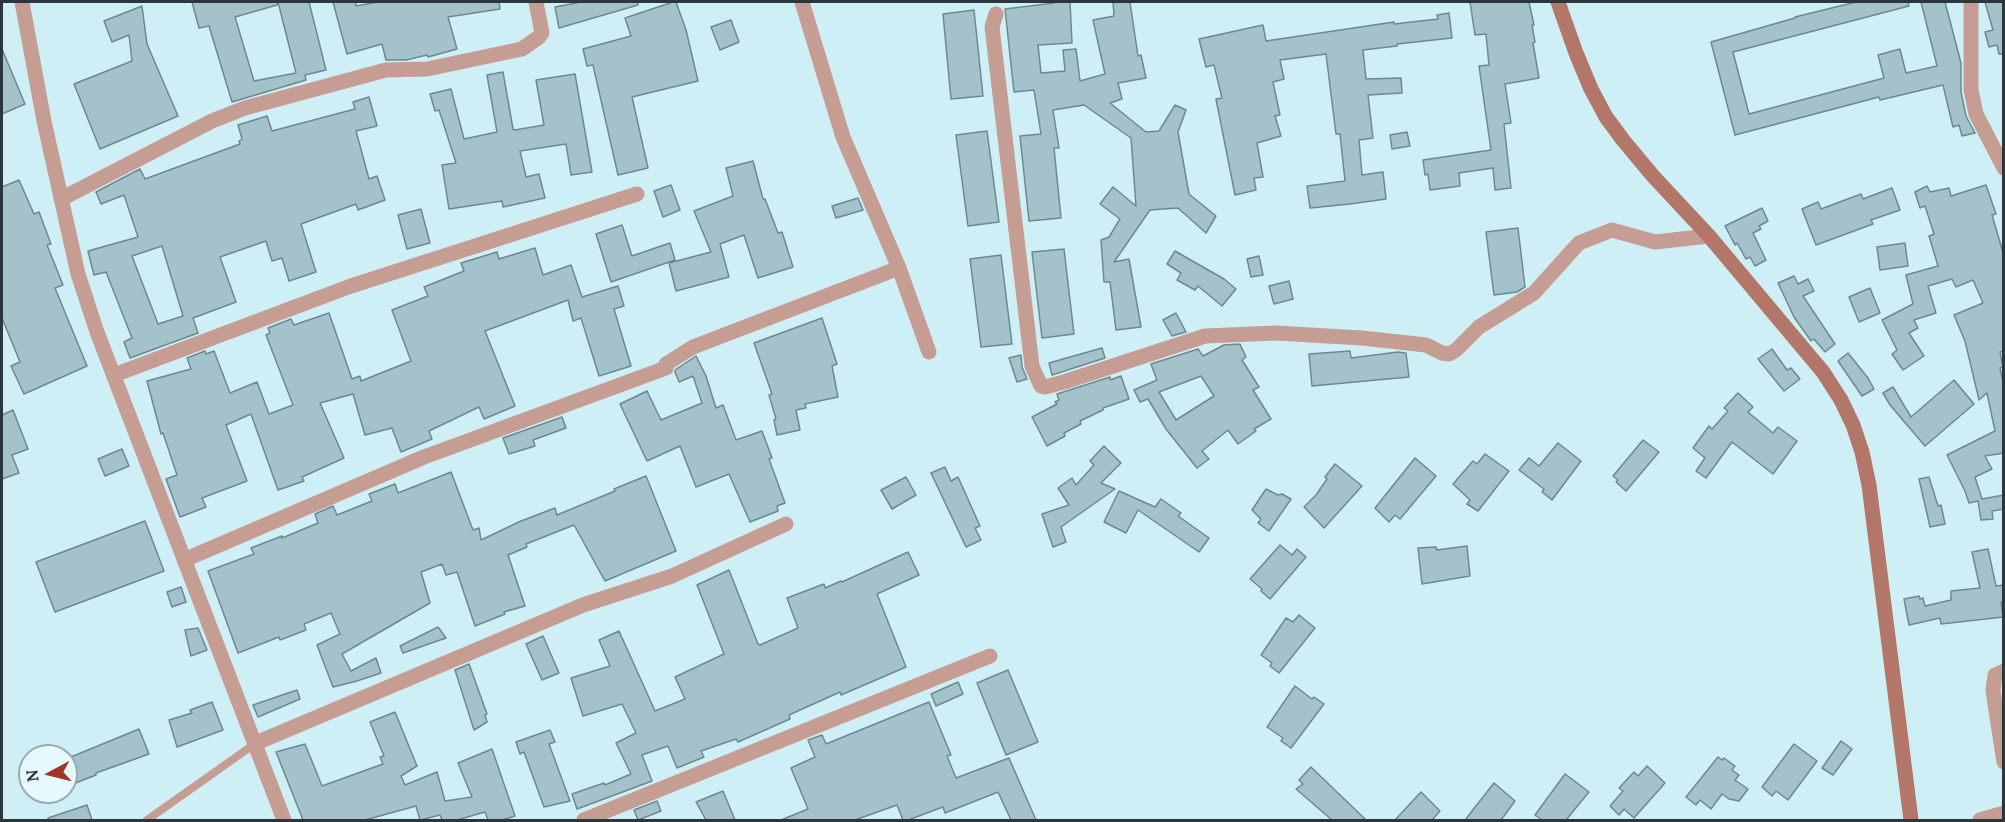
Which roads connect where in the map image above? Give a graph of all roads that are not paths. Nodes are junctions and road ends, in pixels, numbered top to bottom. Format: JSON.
{"nodes":[{"id":1,"x":22,"y":2,"type":"edge"},
{"id":2,"x":536,"y":2,"type":"edge"},
{"id":3,"x":802,"y":2,"type":"edge"},
{"id":4,"x":1558,"y":2,"type":"edge"},
{"id":5,"x":1971,"y":2,"type":"edge"},
{"id":6,"x":996,"y":14,"type":"dead end"},
{"id":7,"x":2004,"y":168,"type":"edge"},
{"id":8,"x":638,"y":194,"type":"dead end"},
{"id":9,"x":61,"y":199,"type":"junction"},
{"id":10,"x":1709,"y":236,"type":"junction"},
{"id":11,"x":899,"y":268,"type":"junction"},
{"id":12,"x":929,"y":352,"type":"dead end"},
{"id":13,"x":114,"y":375,"type":"junction"},
{"id":14,"x":786,"y":524,"type":"dead end"},
{"id":15,"x":184,"y":560,"type":"junction"},
{"id":16,"x":990,"y":656,"type":"dead end"},
{"id":17,"x":2004,"y":671,"type":"edge"},
{"id":18,"x":256,"y":743,"type":"junction"},
{"id":19,"x":2004,"y":762,"type":"edge"},
{"id":20,"x":2004,"y":813,"type":"edge"},
{"id":21,"x":147,"y":820,"type":"edge"},
{"id":22,"x":284,"y":820,"type":"edge"},
{"id":23,"x":584,"y":820,"type":"edge"},
{"id":24,"x":1911,"y":820,"type":"edge"},
{"id":25,"x":1980,"y":820,"type":"edge"}],
"edges":[{"from":1,"to":9,"type":"street"},
{"from":2,"to":9,"type":"street"},
{"from":3,"to":11,"type":"street"},
{"from":4,"to":10,"type":"main road"},
{"from":5,"to":7,"type":"street"},
{"from":6,"to":10,"type":"street"},
{"from":8,"to":13,"type":"street"},
{"from":9,"to":13,"type":"street"},
{"from":10,"to":24,"type":"main road"},
{"from":11,"to":12,"type":"street"},
{"from":11,"to":15,"type":"street"},
{"from":13,"to":15,"type":"street"},
{"from":14,"to":18,"type":"street"},
{"from":15,"to":18,"type":"street"},
{"from":16,"to":23,"type":"street"},
{"from":17,"to":19,"type":"street"},
{"from":18,"to":21,"type":"lane"},
{"from":18,"to":22,"type":"street"},
{"from":20,"to":25,"type":"street"}]}
